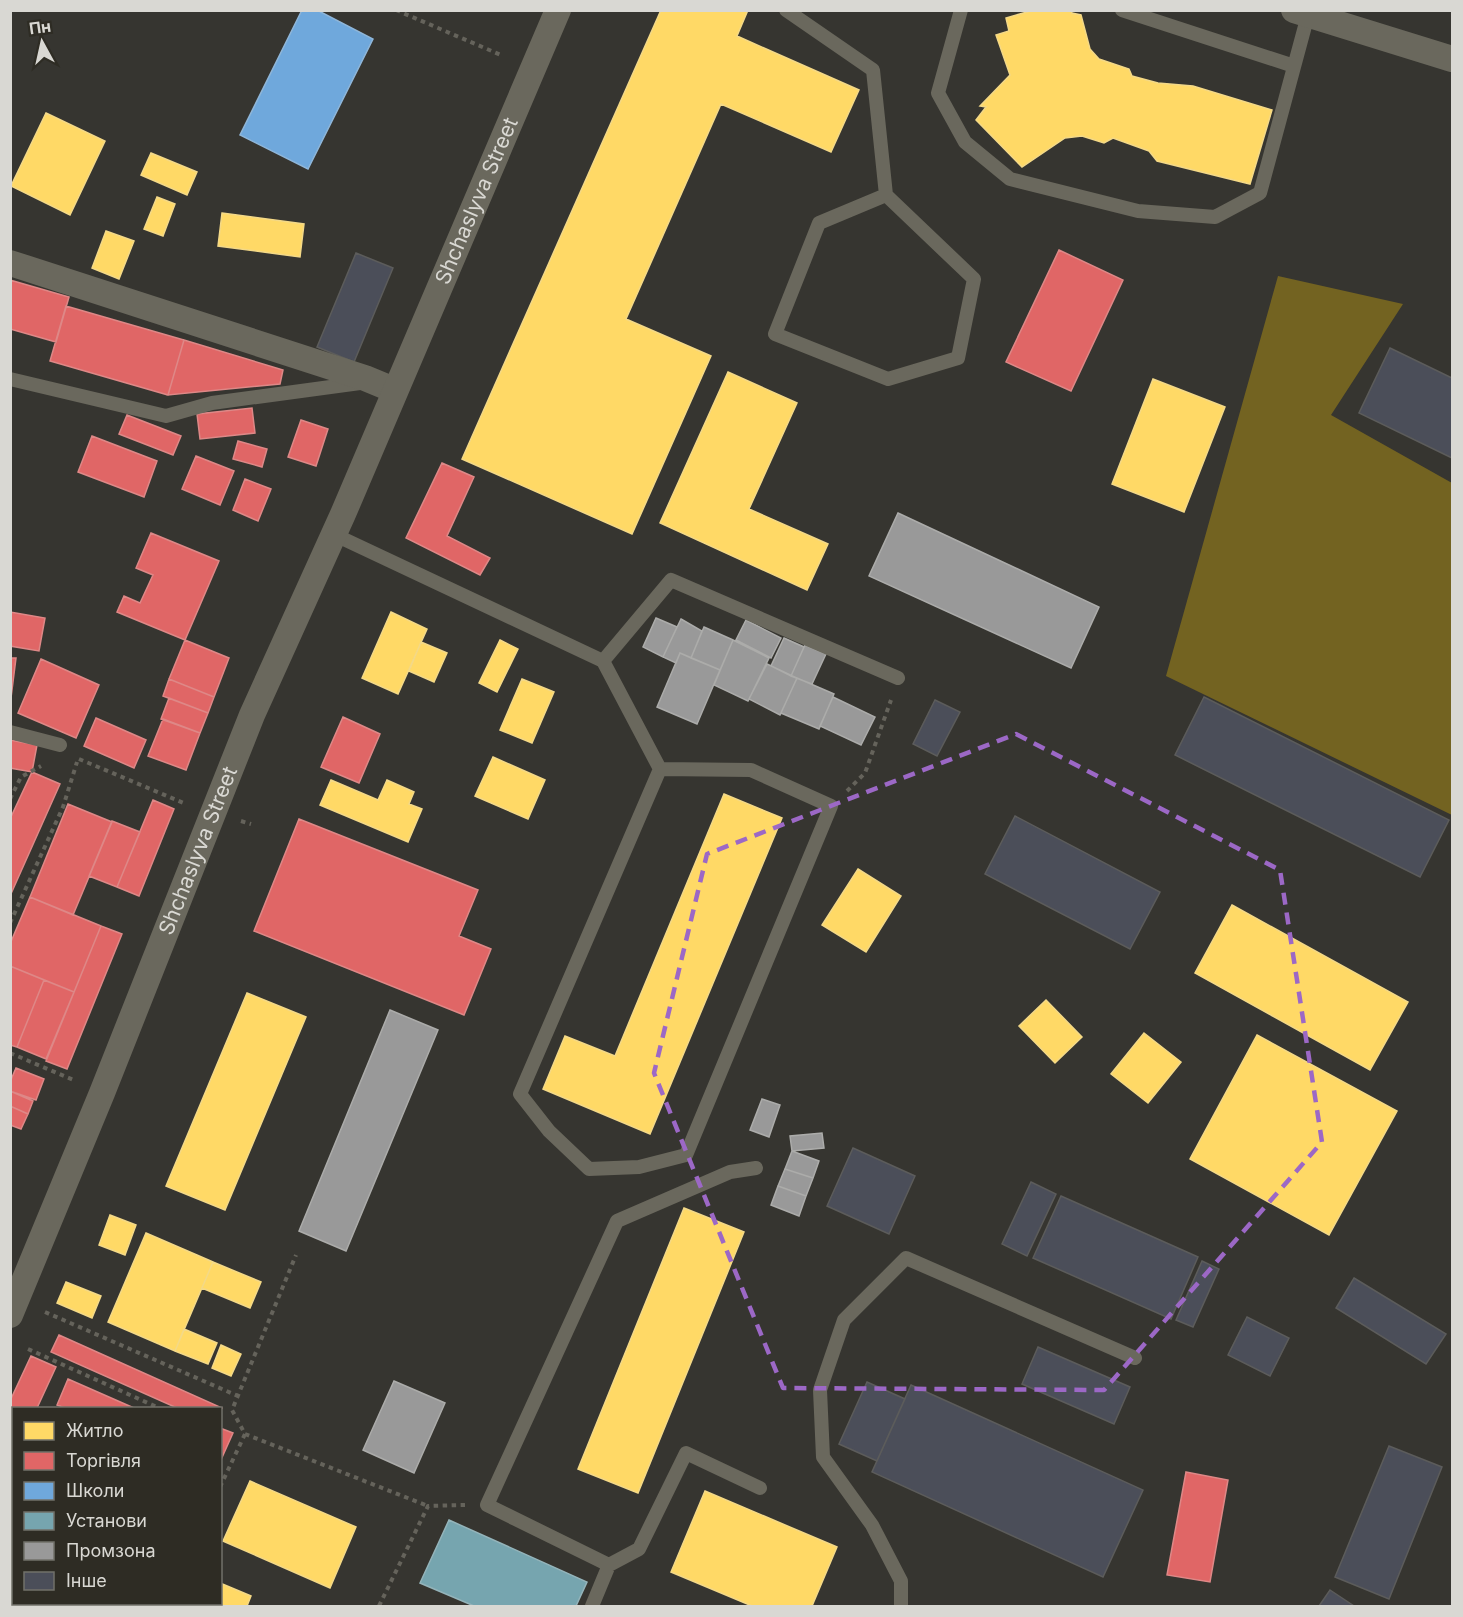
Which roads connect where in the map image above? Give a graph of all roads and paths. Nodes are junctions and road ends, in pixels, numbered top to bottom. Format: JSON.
{"nodes":[{"id":1,"x":396,"y":10,"type":"edge"},
{"id":2,"x":558,"y":10,"type":"edge"},
{"id":3,"x":786,"y":10,"type":"edge"},
{"id":4,"x":961,"y":10,"type":"edge"},
{"id":5,"x":1122,"y":10,"type":"edge"},
{"id":6,"x":1301,"y":13,"type":"edge"},
{"id":7,"x":501,"y":55,"type":"dead end"},
{"id":8,"x":1452,"y":59,"type":"edge"},
{"id":9,"x":1294,"y":66,"type":"junction"},
{"id":10,"x":886,"y":195,"type":"junction"},
{"id":11,"x":10,"y":263,"type":"edge"},
{"id":12,"x":10,"y":379,"type":"edge"},
{"id":13,"x":394,"y":390,"type":"junction"},
{"id":14,"x":333,"y":534,"type":"junction"},
{"id":15,"x":603,"y":660,"type":"junction"},
{"id":16,"x":898,"y":678,"type":"joint"},
{"id":17,"x":10,"y":732,"type":"edge"},
{"id":18,"x":64,"y":748,"type":"junction"},
{"id":19,"x":79,"y":758,"type":"junction"},
{"id":20,"x":660,"y":769,"type":"junction"},
{"id":21,"x":10,"y":799,"type":"edge"},
{"id":22,"x":831,"y":806,"type":"junction"},
{"id":23,"x":213,"y":813,"type":"junction"},
{"id":24,"x":251,"y":824,"type":"dead end"},
{"id":25,"x":10,"y":923,"type":"edge"},
{"id":26,"x":10,"y":1053,"type":"edge"},
{"id":27,"x":102,"y":1093,"type":"junction"},
{"id":28,"x":756,"y":1168,"type":"dead end"},
{"id":29,"x":296,"y":1256,"type":"dead end"},
{"id":30,"x":45,"y":1312,"type":"dead end"},
{"id":31,"x":10,"y":1315,"type":"edge"},
{"id":32,"x":28,"y":1349,"type":"dead end"},
{"id":33,"x":1135,"y":1358,"type":"dead end"},
{"id":34,"x":238,"y":1396,"type":"junction"},
{"id":35,"x":157,"y":1407,"type":"edge"},
{"id":36,"x":245,"y":1434,"type":"junction"},
{"id":37,"x":222,"y":1483,"type":"edge"},
{"id":38,"x":760,"y":1488,"type":"dead end"},
{"id":39,"x":487,"y":1505,"type":"junction"},
{"id":40,"x":428,"y":1506,"type":"junction"},
{"id":41,"x":609,"y":1565,"type":"junction"},
{"id":42,"x":379,"y":1606,"type":"edge"},
{"id":43,"x":592,"y":1606,"type":"edge"},
{"id":44,"x":902,"y":1606,"type":"edge"}],
"edges":[{"from":1,"to":7,"type":"path"},
{"from":2,"to":13,"type":"street","name":"Shchaslyva Street"},
{"from":3,"to":10,"type":"lane"},
{"from":4,"to":9,"type":"lane"},
{"from":5,"to":9,"type":"lane"},
{"from":6,"to":8,"type":"street"},
{"from":6,"to":9,"type":"lane"},
{"from":10,"to":10,"type":"lane"},
{"from":11,"to":13,"type":"street"},
{"from":12,"to":13,"type":"lane"},
{"from":13,"to":14,"type":"street","name":"Shchaslyva Street"},
{"from":14,"to":15,"type":"lane"},
{"from":14,"to":23,"type":"street","name":"Shchaslyva Street"},
{"from":15,"to":16,"type":"lane"},
{"from":15,"to":20,"type":"lane"},
{"from":16,"to":22,"type":"path"},
{"from":17,"to":18,"type":"lane"},
{"from":18,"to":19,"type":"path"},
{"from":18,"to":21,"type":"path"},
{"from":19,"to":23,"type":"path"},
{"from":19,"to":25,"type":"path"},
{"from":20,"to":22,"type":"lane"},
{"from":20,"to":22,"type":"lane"},
{"from":23,"to":24,"type":"path"},
{"from":23,"to":27,"type":"street","name":"Shchaslyva Street"},
{"from":26,"to":27,"type":"path"},
{"from":27,"to":31,"type":"street","name":"Shchaslyva Street"},
{"from":28,"to":39,"type":"lane"},
{"from":29,"to":34,"type":"path"},
{"from":30,"to":34,"type":"path"},
{"from":32,"to":35,"type":"path"},
{"from":33,"to":44,"type":"lane"},
{"from":34,"to":36,"type":"path"},
{"from":36,"to":37,"type":"path"},
{"from":36,"to":40,"type":"path"},
{"from":38,"to":41,"type":"lane"},
{"from":39,"to":40,"type":"path"},
{"from":39,"to":41,"type":"lane"},
{"from":40,"to":42,"type":"path"},
{"from":41,"to":43,"type":"lane"}]}
